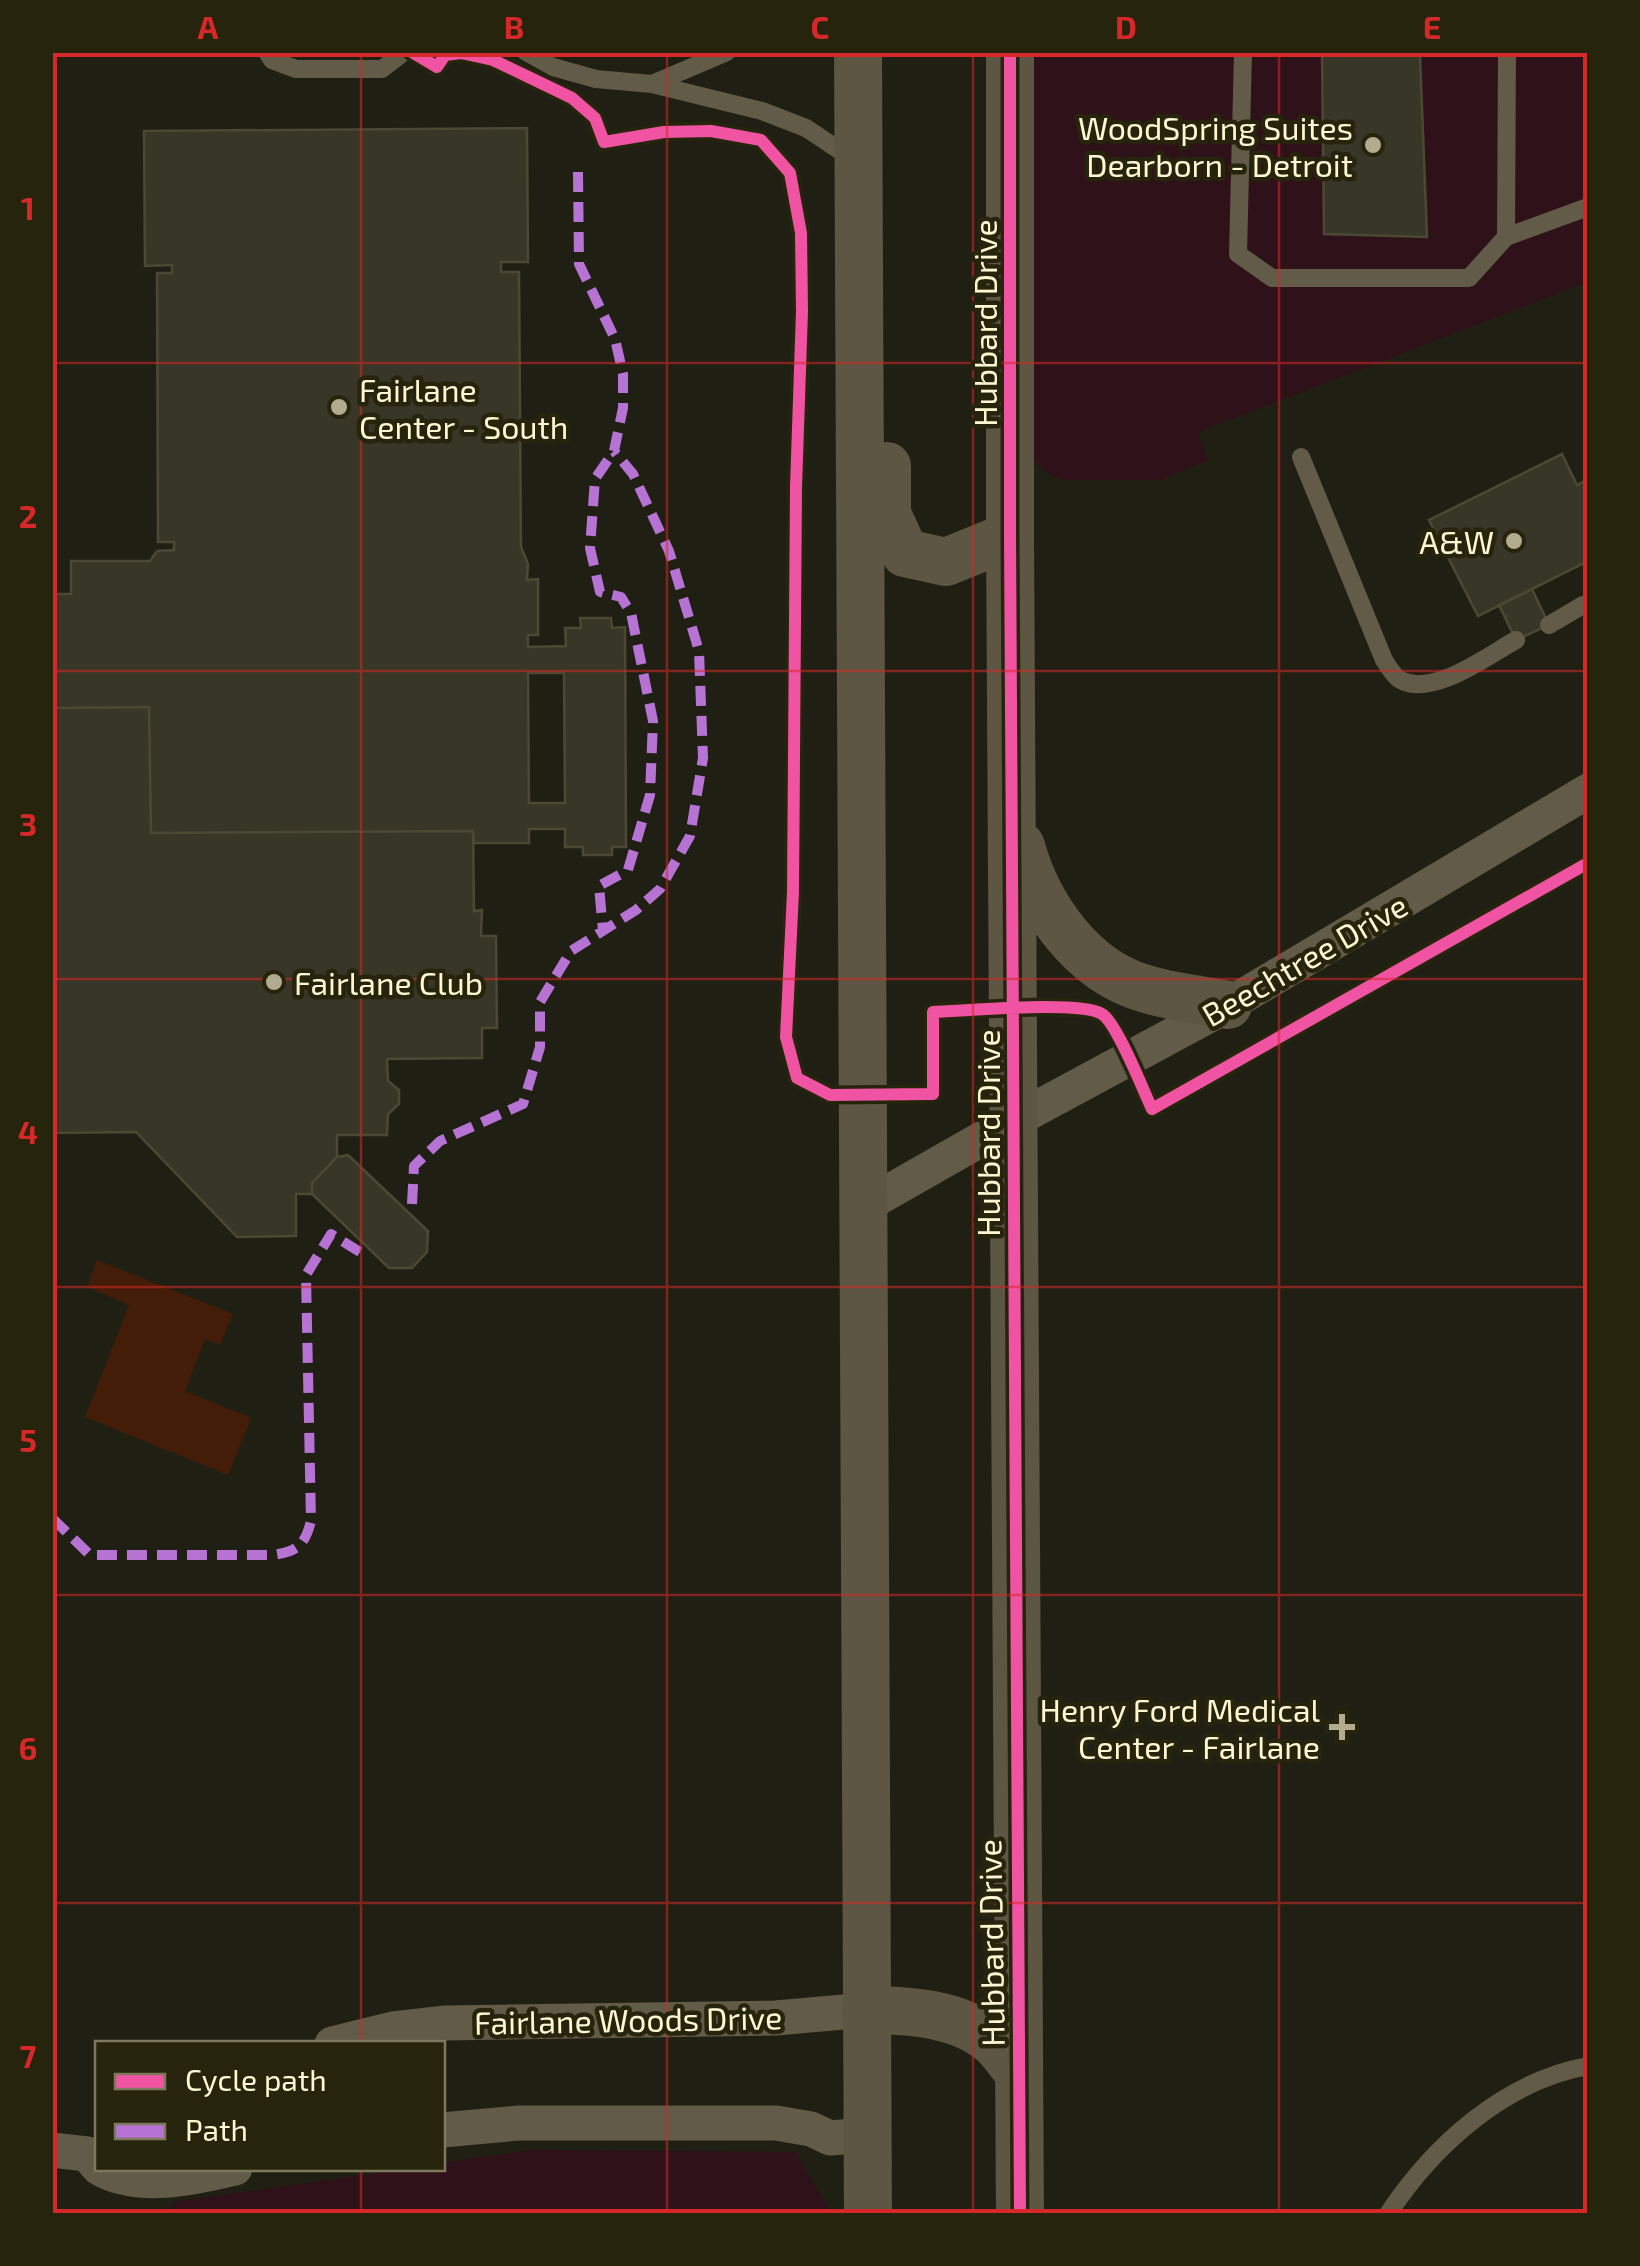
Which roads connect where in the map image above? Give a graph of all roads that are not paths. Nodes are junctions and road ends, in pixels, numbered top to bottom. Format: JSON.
{"nodes":[{"id":1,"x":267,"y":52,"type":"edge"},
{"id":2,"x":404,"y":52,"type":"edge"},
{"id":3,"x":526,"y":52,"type":"edge"},
{"id":4,"x":727,"y":52,"type":"edge"},
{"id":5,"x":858,"y":52,"type":"edge"},
{"id":6,"x":990,"y":52,"type":"edge"},
{"id":7,"x":1010,"y":52,"type":"edge"},
{"id":8,"x":1244,"y":52,"type":"edge"},
{"id":9,"x":1506,"y":52,"type":"edge"},
{"id":10,"x":652,"y":84,"type":"junction"},
{"id":11,"x":859,"y":163,"type":"junction"},
{"id":12,"x":1013,"y":186,"type":"junction"},
{"id":13,"x":1588,"y":206,"type":"edge"},
{"id":14,"x":1506,"y":237,"type":"junction"},
{"id":15,"x":1301,"y":457,"type":"dead end"},
{"id":16,"x":1010,"y":536,"type":"junction"},
{"id":17,"x":1583,"y":605,"type":"dead end"},
{"id":18,"x":1549,"y":624,"type":"dead end"},
{"id":19,"x":1516,"y":640,"type":"dead end"},
{"id":20,"x":1588,"y":791,"type":"edge"},
{"id":21,"x":1013,"y":816,"type":"junction"},
{"id":22,"x":1228,"y":1004,"type":"junction"},
{"id":23,"x":1015,"y":1120,"type":"junction"},
{"id":24,"x":864,"y":1206,"type":"junction"},
{"id":25,"x":866,"y":2010,"type":"junction"},
{"id":26,"x":394,"y":2036,"type":"edge"},
{"id":27,"x":355,"y":2041,"type":"edge"},
{"id":28,"x":1588,"y":2066,"type":"edge"},
{"id":29,"x":1018,"y":2072,"type":"junction"},
{"id":30,"x":445,"y":2130,"type":"edge"},
{"id":31,"x":867,"y":2135,"type":"junction"},
{"id":32,"x":116,"y":2171,"type":"edge"},
{"id":33,"x":222,"y":2171,"type":"edge"},
{"id":34,"x":868,"y":2214,"type":"edge"},
{"id":35,"x":1020,"y":2214,"type":"edge"},
{"id":36,"x":1388,"y":2214,"type":"edge"}],
"edges":[{"from":1,"to":2,"type":"lane"},
{"from":3,"to":10,"type":"lane"},
{"from":4,"to":10,"type":"lane"},
{"from":5,"to":11,"type":"street"},
{"from":6,"to":12,"type":"street"},
{"from":7,"to":12,"type":"street","name":"Hubbard Drive"},
{"from":8,"to":14,"type":"lane"},
{"from":9,"to":14,"type":"lane"},
{"from":10,"to":11,"type":"lane"},
{"from":11,"to":16,"type":"street"},
{"from":11,"to":24,"type":"street"},
{"from":12,"to":16,"type":"street","name":"Hubbard Drive"},
{"from":13,"to":14,"type":"lane"},
{"from":15,"to":19,"type":"lane"},
{"from":16,"to":21,"type":"street","name":"Hubbard Drive"},
{"from":17,"to":18,"type":"lane"},
{"from":20,"to":22,"type":"street","name":"Beechtree Drive"},
{"from":21,"to":22,"type":"street"},
{"from":21,"to":23,"type":"street","name":"Hubbard Drive"},
{"from":22,"to":23,"type":"street","name":"Beechtree Drive"},
{"from":23,"to":24,"type":"street","name":"Hubbard Drive"},
{"from":23,"to":29,"type":"street","name":"Hubbard Drive"},
{"from":24,"to":25,"type":"street"},
{"from":25,"to":26,"type":"street","name":"Fairlane Woods Drive"},
{"from":25,"to":29,"type":"street"},
{"from":25,"to":31,"type":"street"},
{"from":26,"to":27,"type":"street","name":"Fairlane Woods Drive"},
{"from":28,"to":36,"type":"lane"},
{"from":29,"to":35,"type":"street","name":"Hubbard Drive"},
{"from":30,"to":31,"type":"street"},
{"from":31,"to":34,"type":"street"},
{"from":32,"to":33,"type":"street"}]}
